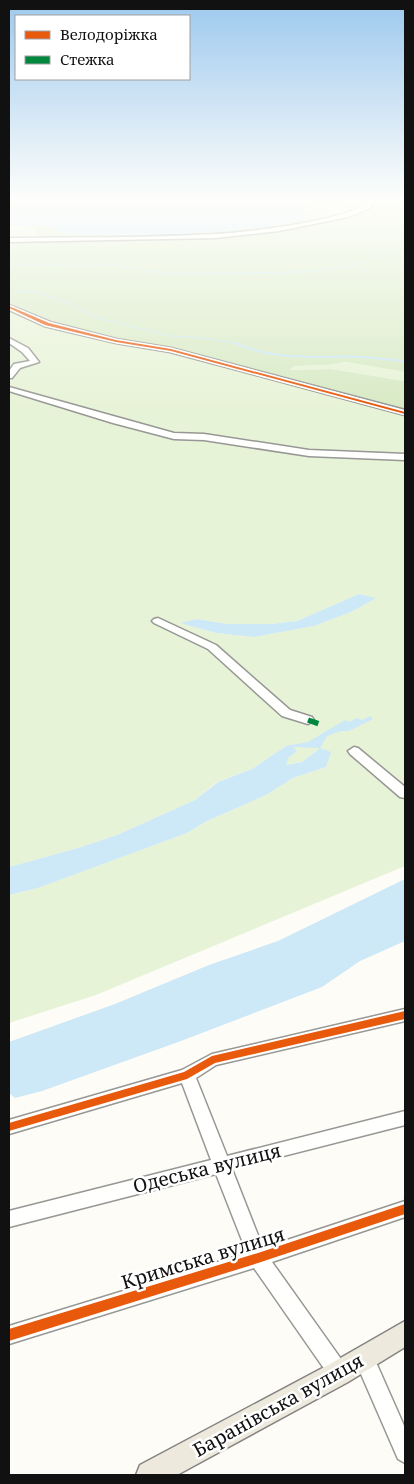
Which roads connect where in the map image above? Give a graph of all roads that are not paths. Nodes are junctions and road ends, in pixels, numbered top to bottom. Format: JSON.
{"nodes":[{"id":1,"x":9,"y":307,"type":"edge"},
{"id":2,"x":9,"y":340,"type":"edge"},
{"id":3,"x":9,"y":377,"type":"edge"},
{"id":4,"x":10,"y":390,"type":"edge"},
{"id":5,"x":405,"y":413,"type":"edge"},
{"id":6,"x":405,"y":457,"type":"edge"},
{"id":7,"x":158,"y":621,"type":"dead end"},
{"id":8,"x":308,"y":720,"type":"dead end"},
{"id":9,"x":354,"y":751,"type":"dead end"},
{"id":10,"x":405,"y":794,"type":"edge"},
{"id":11,"x":405,"y":1015,"type":"edge"},
{"id":12,"x":186,"y":1075,"type":"junction"},
{"id":13,"x":405,"y":1118,"type":"edge"},
{"id":14,"x":9,"y":1127,"type":"edge"},
{"id":15,"x":222,"y":1164,"type":"junction"},
{"id":16,"x":405,"y":1209,"type":"edge"},
{"id":17,"x":9,"y":1219,"type":"edge"},
{"id":18,"x":258,"y":1258,"type":"junction"},
{"id":19,"x":405,"y":1333,"type":"edge"},
{"id":20,"x":9,"y":1335,"type":"edge"},
{"id":21,"x":364,"y":1358,"type":"junction"},
{"id":22,"x":338,"y":1373,"type":"junction"},
{"id":23,"x":405,"y":1452,"type":"edge"},
{"id":24,"x":150,"y":1475,"type":"edge"}],
"edges":[{"from":1,"to":5,"type":"street"},
{"from":2,"to":3,"type":"street"},
{"from":3,"to":4,"type":"street"},
{"from":4,"to":6,"type":"street"},
{"from":7,"to":8,"type":"street"},
{"from":9,"to":10,"type":"street"},
{"from":11,"to":12,"type":"street"},
{"from":12,"to":14,"type":"street"},
{"from":12,"to":15,"type":"street"},
{"from":13,"to":15,"type":"street","name":"Одеська вулиця"},
{"from":15,"to":17,"type":"street","name":"Одеська вулиця"},
{"from":15,"to":18,"type":"street"},
{"from":16,"to":18,"type":"street","name":"Кримська вулиця"},
{"from":18,"to":20,"type":"street","name":"Кримська вулиця"},
{"from":18,"to":22,"type":"street"},
{"from":19,"to":21,"type":"main road","name":"Баранівська вулиця"},
{"from":21,"to":22,"type":"main road","name":"Баранівська вулиця"},
{"from":21,"to":23,"type":"street"},
{"from":22,"to":24,"type":"main road","name":"Баранівська вулиця"}]}
